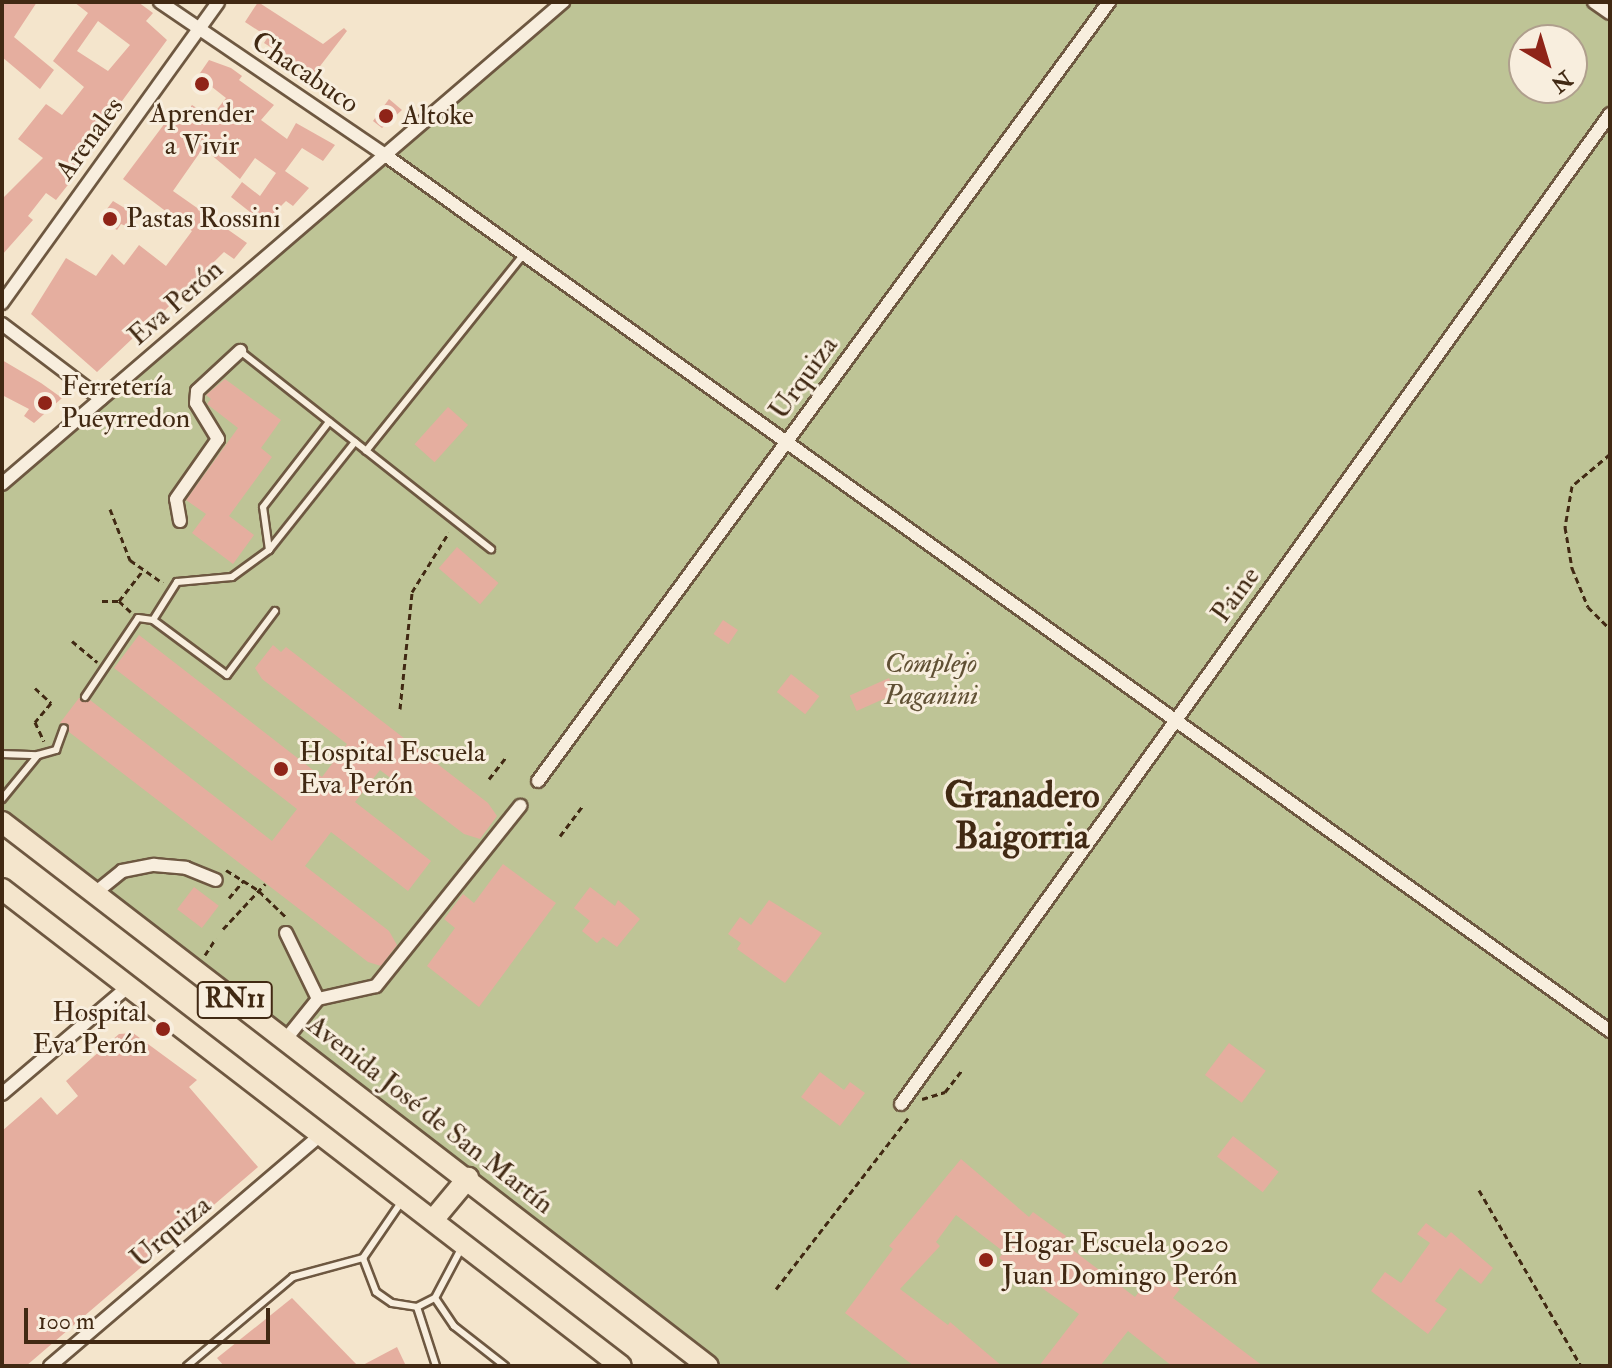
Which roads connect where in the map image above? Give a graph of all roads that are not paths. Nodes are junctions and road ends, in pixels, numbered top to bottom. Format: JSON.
{"nodes":[{"id":1,"x":160,"y":2,"type":"edge"},
{"id":2,"x":218,"y":2,"type":"edge"},
{"id":3,"x":563,"y":2,"type":"edge"},
{"id":4,"x":1109,"y":2,"type":"edge"},
{"id":5,"x":1594,"y":2,"type":"edge"},
{"id":6,"x":1610,"y":13,"type":"edge"},
{"id":7,"x":198,"y":29,"type":"junction"},
{"id":8,"x":1610,"y":114,"type":"edge"},
{"id":9,"x":385,"y":155,"type":"junction"},
{"id":10,"x":524,"y":254,"type":"junction"},
{"id":11,"x":2,"y":303,"type":"edge"},
{"id":12,"x":2,"y":324,"type":"edge"},
{"id":13,"x":240,"y":351,"type":"joint"},
{"id":14,"x":101,"y":399,"type":"junction"},
{"id":15,"x":329,"y":422,"type":"junction"},
{"id":16,"x":355,"y":442,"type":"junction"},
{"id":17,"x":786,"y":442,"type":"junction"},
{"id":18,"x":366,"y":451,"type":"junction"},
{"id":19,"x":2,"y":484,"type":"edge"},
{"id":20,"x":180,"y":521,"type":"dead end"},
{"id":21,"x":491,"y":549,"type":"dead end"},
{"id":22,"x":269,"y":550,"type":"junction"},
{"id":23,"x":275,"y":611,"type":"dead end"},
{"id":24,"x":153,"y":620,"type":"junction"},
{"id":25,"x":85,"y":697,"type":"dead end"},
{"id":26,"x":1175,"y":720,"type":"junction"},
{"id":27,"x":64,"y":728,"type":"dead end"},
{"id":28,"x":2,"y":754,"type":"edge"},
{"id":29,"x":38,"y":755,"type":"junction"},
{"id":30,"x":538,"y":781,"type":"dead end"},
{"id":31,"x":2,"y":799,"type":"edge"},
{"id":32,"x":520,"y":806,"type":"dead end"},
{"id":33,"x":2,"y":822,"type":"edge"},
{"id":34,"x":219,"y":875,"type":"road end"},
{"id":35,"x":2,"y":889,"type":"edge"},
{"id":36,"x":95,"y":893,"type":"junction"},
{"id":37,"x":288,"y":929,"type":"road end"},
{"id":38,"x":129,"y":986,"type":"junction"},
{"id":39,"x":318,"y":999,"type":"junction"},
{"id":40,"x":1610,"y":1031,"type":"edge"},
{"id":41,"x":286,"y":1039,"type":"junction"},
{"id":42,"x":2,"y":1094,"type":"edge"},
{"id":43,"x":901,"y":1104,"type":"dead end"},
{"id":44,"x":322,"y":1134,"type":"junction"},
{"id":45,"x":468,"y":1178,"type":"junction"},
{"id":46,"x":404,"y":1198,"type":"junction"},
{"id":47,"x":433,"y":1220,"type":"junction"},
{"id":48,"x":464,"y":1244,"type":"junction"},
{"id":49,"x":363,"y":1258,"type":"junction"},
{"id":50,"x":435,"y":1298,"type":"junction"},
{"id":51,"x":417,"y":1307,"type":"junction"},
{"id":52,"x":50,"y":1366,"type":"edge"},
{"id":53,"x":187,"y":1366,"type":"edge"},
{"id":54,"x":436,"y":1366,"type":"edge"},
{"id":55,"x":505,"y":1366,"type":"edge"},
{"id":56,"x":621,"y":1366,"type":"edge"},
{"id":57,"x":708,"y":1366,"type":"edge"}],
"edges":[{"from":1,"to":7,"type":"street","name":"Chacabuco"},
{"from":2,"to":7,"type":"street","name":"Arenales"},
{"from":3,"to":9,"type":"street","name":"Eva Perón"},
{"from":4,"to":17,"type":"street","name":"Urquiza"},
{"from":5,"to":6,"type":"street"},
{"from":7,"to":9,"type":"street","name":"Chacabuco"},
{"from":7,"to":11,"type":"street","name":"Arenales"},
{"from":8,"to":26,"type":"street","name":"Paine"},
{"from":9,"to":10,"type":"street","name":"Chacabuco"},
{"from":9,"to":14,"type":"street","name":"Eva Perón"},
{"from":10,"to":17,"type":"street","name":"Chacabuco"},
{"from":10,"to":18,"type":"lane"},
{"from":12,"to":14,"type":"street"},
{"from":13,"to":15,"type":"lane"},
{"from":13,"to":20,"type":"street"},
{"from":14,"to":19,"type":"street","name":"Eva Perón"},
{"from":15,"to":16,"type":"lane"},
{"from":15,"to":22,"type":"lane"},
{"from":16,"to":18,"type":"lane"},
{"from":16,"to":22,"type":"lane"},
{"from":17,"to":26,"type":"street","name":"Chacabuco"},
{"from":17,"to":30,"type":"street","name":"Urquiza"},
{"from":18,"to":21,"type":"lane"},
{"from":22,"to":24,"type":"lane"},
{"from":23,"to":24,"type":"lane"},
{"from":24,"to":25,"type":"lane"},
{"from":26,"to":40,"type":"street","name":"Chacabuco"},
{"from":26,"to":43,"type":"street","name":"Paine"},
{"from":27,"to":29,"type":"lane"},
{"from":28,"to":29,"type":"lane"},
{"from":29,"to":31,"type":"lane"},
{"from":32,"to":39,"type":"street"},
{"from":33,"to":36,"type":"main road","name":"Avenida José de San Martín","number":"RN11"},
{"from":34,"to":36,"type":"street"},
{"from":35,"to":38,"type":"main road","number":"RN11"},
{"from":36,"to":41,"type":"main road","name":"Avenida José de San Martín","number":"RN11"},
{"from":37,"to":39,"type":"street"},
{"from":38,"to":42,"type":"street"},
{"from":38,"to":44,"type":"main road","number":"RN11"},
{"from":39,"to":41,"type":"street"},
{"from":41,"to":45,"type":"main road","name":"Avenida José de San Martín","number":"RN11"},
{"from":44,"to":46,"type":"main road","number":"RN11"},
{"from":44,"to":52,"type":"street","name":"Urquiza"},
{"from":45,"to":47,"type":"main road"},
{"from":45,"to":57,"type":"main road","name":"Avenida José de San Martín","number":"RN11"},
{"from":46,"to":47,"type":"main road","number":"RN11"},
{"from":46,"to":49,"type":"lane"},
{"from":47,"to":48,"type":"main road","number":"RN11"},
{"from":48,"to":50,"type":"lane"},
{"from":48,"to":56,"type":"main road","number":"RN11"},
{"from":49,"to":51,"type":"lane"},
{"from":49,"to":53,"type":"lane"},
{"from":50,"to":51,"type":"lane"},
{"from":50,"to":55,"type":"lane"},
{"from":51,"to":54,"type":"lane"}]}
